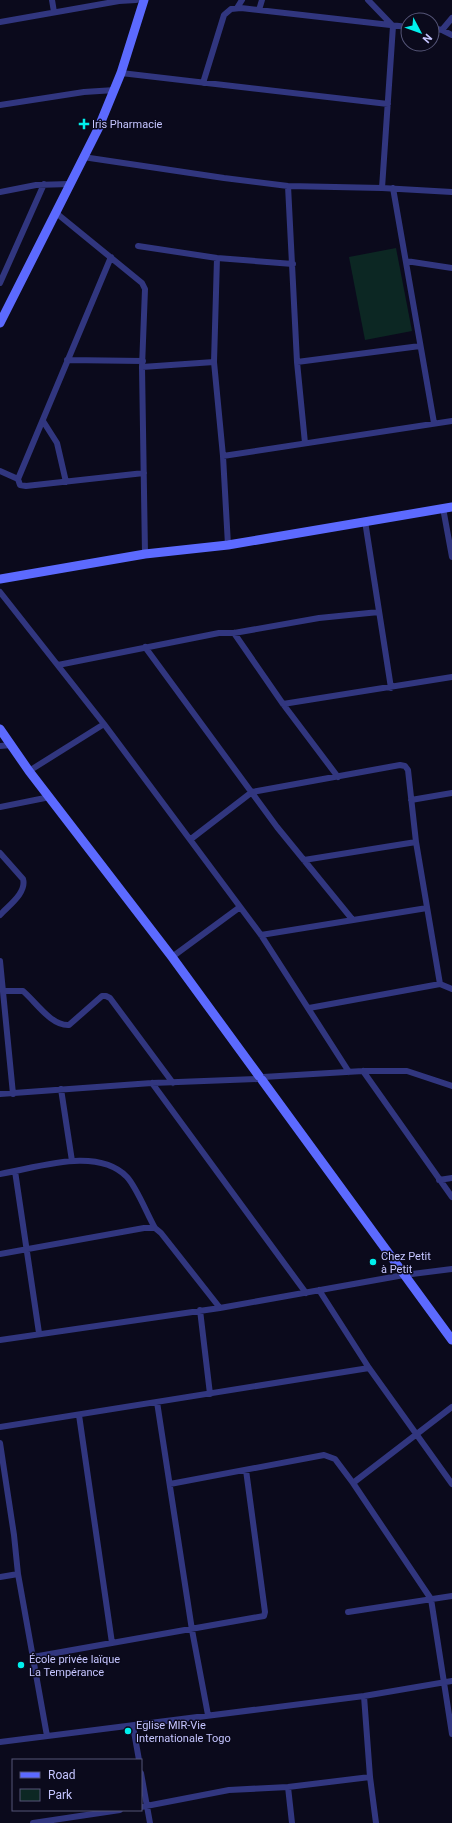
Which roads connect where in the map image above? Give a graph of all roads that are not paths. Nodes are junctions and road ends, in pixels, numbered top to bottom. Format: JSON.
{"nodes":[{"id":1,"x":52,"y":0,"type":"edge"},
{"id":2,"x":136,"y":0,"type":"edge"},
{"id":3,"x":144,"y":0,"type":"edge"},
{"id":4,"x":242,"y":0,"type":"edge"},
{"id":5,"x":262,"y":0,"type":"edge"},
{"id":6,"x":368,"y":0,"type":"edge"},
{"id":7,"x":237,"y":8,"type":"junction"},
{"id":8,"x":259,"y":10,"type":"junction"},
{"id":9,"x":54,"y":12,"type":"junction"},
{"id":10,"x":452,"y":18,"type":"edge"},
{"id":11,"x":0,"y":22,"type":"edge"},
{"id":12,"x":393,"y":26,"type":"junction"},
{"id":13,"x":400,"y":26,"type":"edge"},
{"id":14,"x":442,"y":30,"type":"joint"},
{"id":15,"x":452,"y":34,"type":"edge"},
{"id":16,"x":121,"y":73,"type":"junction"},
{"id":17,"x":203,"y":83,"type":"junction"},
{"id":18,"x":114,"y":90,"type":"junction"},
{"id":19,"x":388,"y":104,"type":"junction"},
{"id":20,"x":0,"y":105,"type":"edge"},
{"id":21,"x":84,"y":156,"type":"junction"},
{"id":22,"x":44,"y":184,"type":"junction"},
{"id":23,"x":69,"y":184,"type":"junction"},
{"id":24,"x":288,"y":186,"type":"junction"},
{"id":25,"x":382,"y":188,"type":"junction"},
{"id":26,"x":393,"y":188,"type":"junction"},
{"id":27,"x":0,"y":192,"type":"edge"},
{"id":28,"x":452,"y":192,"type":"edge"},
{"id":29,"x":55,"y":212,"type":"junction"},
{"id":30,"x":138,"y":246,"type":"dead end"},
{"id":31,"x":111,"y":257,"type":"junction"},
{"id":32,"x":217,"y":258,"type":"junction"},
{"id":33,"x":406,"y":261,"type":"junction"},
{"id":34,"x":293,"y":264,"type":"junction"},
{"id":35,"x":452,"y":268,"type":"edge"},
{"id":36,"x":0,"y":283,"type":"edge"},
{"id":37,"x":0,"y":323,"type":"edge"},
{"id":38,"x":420,"y":346,"type":"junction"},
{"id":39,"x":67,"y":360,"type":"junction"},
{"id":40,"x":214,"y":362,"type":"junction"},
{"id":41,"x":297,"y":362,"type":"junction"},
{"id":42,"x":142,"y":364,"type":"junction"},
{"id":43,"x":43,"y":421,"type":"junction"},
{"id":44,"x":452,"y":421,"type":"edge"},
{"id":45,"x":434,"y":423,"type":"junction"},
{"id":46,"x":305,"y":443,"type":"junction"},
{"id":47,"x":223,"y":456,"type":"junction"},
{"id":48,"x":0,"y":471,"type":"edge"},
{"id":49,"x":144,"y":473,"type":"junction"},
{"id":50,"x":18,"y":479,"type":"junction"},
{"id":51,"x":66,"y":482,"type":"junction"},
{"id":52,"x":448,"y":508,"type":"edge"},
{"id":53,"x":364,"y":521,"type":"junction"},
{"id":54,"x":228,"y":545,"type":"junction"},
{"id":55,"x":145,"y":554,"type":"junction"},
{"id":56,"x":452,"y":557,"type":"edge"},
{"id":57,"x":0,"y":579,"type":"edge"},
{"id":58,"x":0,"y":592,"type":"edge"},
{"id":59,"x":379,"y":612,"type":"junction"},
{"id":60,"x":234,"y":633,"type":"junction"},
{"id":61,"x":145,"y":647,"type":"junction"},
{"id":62,"x":58,"y":665,"type":"junction"},
{"id":63,"x":452,"y":677,"type":"edge"},
{"id":64,"x":391,"y":688,"type":"junction"},
{"id":65,"x":283,"y":704,"type":"junction"},
{"id":66,"x":104,"y":724,"type":"junction"},
{"id":67,"x":0,"y":729,"type":"edge"},
{"id":68,"x":11,"y":745,"type":"junction"},
{"id":69,"x":0,"y":746,"type":"edge"},
{"id":70,"x":29,"y":771,"type":"junction"},
{"id":71,"x":338,"y":777,"type":"junction"},
{"id":72,"x":252,"y":792,"type":"junction"},
{"id":73,"x":452,"y":793,"type":"edge"},
{"id":74,"x":50,"y":797,"type":"junction"},
{"id":75,"x":411,"y":800,"type":"junction"},
{"id":76,"x":0,"y":807,"type":"edge"},
{"id":77,"x":191,"y":839,"type":"junction"},
{"id":78,"x":416,"y":842,"type":"junction"},
{"id":79,"x":0,"y":853,"type":"edge"},
{"id":80,"x":304,"y":860,"type":"junction"},
{"id":81,"x":240,"y":907,"type":"junction"},
{"id":82,"x":426,"y":908,"type":"junction"},
{"id":83,"x":0,"y":915,"type":"edge"},
{"id":84,"x":352,"y":919,"type":"junction"},
{"id":85,"x":261,"y":935,"type":"junction"},
{"id":86,"x":172,"y":957,"type":"junction"},
{"id":87,"x":0,"y":961,"type":"edge"},
{"id":88,"x":440,"y":984,"type":"junction"},
{"id":89,"x":452,"y":989,"type":"edge"},
{"id":90,"x":3,"y":991,"type":"junction"},
{"id":91,"x":2,"y":1005,"type":"edge"},
{"id":92,"x":309,"y":1008,"type":"junction"},
{"id":93,"x":363,"y":1071,"type":"junction"},
{"id":94,"x":348,"y":1072,"type":"junction"},
{"id":95,"x":260,"y":1078,"type":"junction"},
{"id":96,"x":173,"y":1083,"type":"junction"},
{"id":97,"x":152,"y":1084,"type":"junction"},
{"id":98,"x":452,"y":1086,"type":"edge"},
{"id":99,"x":61,"y":1089,"type":"junction"},
{"id":100,"x":0,"y":1094,"type":"edge"},
{"id":101,"x":13,"y":1094,"type":"junction"},
{"id":102,"x":72,"y":1161,"type":"junction"},
{"id":103,"x":15,"y":1171,"type":"junction"},
{"id":104,"x":0,"y":1174,"type":"edge"},
{"id":105,"x":452,"y":1178,"type":"edge"},
{"id":106,"x":439,"y":1180,"type":"junction"},
{"id":107,"x":452,"y":1197,"type":"edge"},
{"id":108,"x":155,"y":1228,"type":"junction"},
{"id":109,"x":27,"y":1250,"type":"junction"},
{"id":110,"x":0,"y":1254,"type":"edge"},
{"id":111,"x":452,"y":1270,"type":"edge"},
{"id":112,"x":404,"y":1275,"type":"junction"},
{"id":113,"x":319,"y":1290,"type":"junction"},
{"id":114,"x":306,"y":1293,"type":"junction"},
{"id":115,"x":220,"y":1308,"type":"junction"},
{"id":116,"x":200,"y":1310,"type":"junction"},
{"id":117,"x":39,"y":1333,"type":"junction"},
{"id":118,"x":0,"y":1340,"type":"edge"},
{"id":119,"x":452,"y":1340,"type":"edge"},
{"id":120,"x":369,"y":1368,"type":"junction"},
{"id":121,"x":210,"y":1394,"type":"junction"},
{"id":122,"x":158,"y":1402,"type":"junction"},
{"id":123,"x":452,"y":1408,"type":"edge"},
{"id":124,"x":79,"y":1415,"type":"junction"},
{"id":125,"x":0,"y":1427,"type":"edge"},
{"id":126,"x":417,"y":1435,"type":"junction"},
{"id":127,"x":0,"y":1443,"type":"edge"},
{"id":128,"x":246,"y":1470,"type":"junction"},
{"id":129,"x":353,"y":1483,"type":"junction"},
{"id":130,"x":170,"y":1484,"type":"junction"},
{"id":131,"x":452,"y":1484,"type":"edge"},
{"id":132,"x":18,"y":1574,"type":"junction"},
{"id":133,"x":0,"y":1577,"type":"edge"},
{"id":134,"x":452,"y":1596,"type":"edge"},
{"id":135,"x":431,"y":1599,"type":"junction"},
{"id":136,"x":348,"y":1612,"type":"dead end"},
{"id":137,"x":192,"y":1630,"type":"junction"},
{"id":138,"x":112,"y":1643,"type":"junction"},
{"id":139,"x":33,"y":1657,"type":"junction"},
{"id":140,"x":452,"y":1681,"type":"edge"},
{"id":141,"x":445,"y":1682,"type":"junction"},
{"id":142,"x":364,"y":1696,"type":"junction"},
{"id":143,"x":208,"y":1715,"type":"junction"},
{"id":144,"x":133,"y":1726,"type":"junction"},
{"id":145,"x":452,"y":1734,"type":"edge"},
{"id":146,"x":47,"y":1736,"type":"junction"},
{"id":147,"x":0,"y":1742,"type":"edge"},
{"id":148,"x":139,"y":1759,"type":"edge"},
{"id":149,"x":370,"y":1777,"type":"junction"},
{"id":150,"x":142,"y":1784,"type":"edge"},
{"id":151,"x":288,"y":1787,"type":"junction"},
{"id":152,"x":144,"y":1806,"type":"edge"},
{"id":153,"x":113,"y":1811,"type":"edge"},
{"id":154,"x":32,"y":1823,"type":"edge"},
{"id":155,"x":150,"y":1823,"type":"edge"},
{"id":156,"x":292,"y":1823,"type":"edge"},
{"id":157,"x":376,"y":1823,"type":"edge"}],
"edges":[{"from":1,"to":9,"type":"street"},
{"from":2,"to":9,"type":"street"},
{"from":3,"to":16,"type":"street"},
{"from":4,"to":7,"type":"street"},
{"from":5,"to":8,"type":"street"},
{"from":6,"to":12,"type":"street"},
{"from":7,"to":8,"type":"street"},
{"from":7,"to":17,"type":"street"},
{"from":8,"to":12,"type":"street"},
{"from":9,"to":11,"type":"street"},
{"from":10,"to":14,"type":"street"},
{"from":12,"to":13,"type":"street"},
{"from":12,"to":19,"type":"street"},
{"from":14,"to":15,"type":"street"},
{"from":16,"to":17,"type":"street"},
{"from":16,"to":18,"type":"street"},
{"from":17,"to":19,"type":"street"},
{"from":18,"to":20,"type":"street"},
{"from":18,"to":21,"type":"street"},
{"from":19,"to":25,"type":"street"},
{"from":21,"to":23,"type":"street"},
{"from":21,"to":24,"type":"street"},
{"from":22,"to":23,"type":"street"},
{"from":22,"to":27,"type":"street"},
{"from":22,"to":36,"type":"street"},
{"from":23,"to":29,"type":"street"},
{"from":24,"to":25,"type":"street"},
{"from":24,"to":34,"type":"street"},
{"from":25,"to":26,"type":"street"},
{"from":26,"to":28,"type":"street"},
{"from":26,"to":33,"type":"street"},
{"from":29,"to":31,"type":"street"},
{"from":29,"to":37,"type":"street"},
{"from":30,"to":32,"type":"street"},
{"from":31,"to":39,"type":"street"},
{"from":31,"to":42,"type":"street"},
{"from":32,"to":34,"type":"street"},
{"from":32,"to":40,"type":"street"},
{"from":33,"to":35,"type":"street"},
{"from":33,"to":38,"type":"street"},
{"from":34,"to":41,"type":"street"},
{"from":38,"to":41,"type":"street"},
{"from":38,"to":45,"type":"street"},
{"from":39,"to":42,"type":"street"},
{"from":39,"to":43,"type":"street"},
{"from":40,"to":42,"type":"street"},
{"from":40,"to":47,"type":"street"},
{"from":41,"to":46,"type":"street"},
{"from":42,"to":49,"type":"street"},
{"from":43,"to":50,"type":"street"},
{"from":43,"to":51,"type":"street"},
{"from":44,"to":45,"type":"street"},
{"from":45,"to":46,"type":"street"},
{"from":46,"to":47,"type":"street"},
{"from":47,"to":54,"type":"street"},
{"from":48,"to":50,"type":"street"},
{"from":49,"to":51,"type":"street"},
{"from":49,"to":55,"type":"street"},
{"from":50,"to":51,"type":"street"},
{"from":52,"to":53,"type":"street"},
{"from":52,"to":56,"type":"street"},
{"from":53,"to":54,"type":"street"},
{"from":53,"to":59,"type":"street"},
{"from":54,"to":55,"type":"street"},
{"from":55,"to":57,"type":"street"},
{"from":58,"to":62,"type":"street"},
{"from":59,"to":60,"type":"street"},
{"from":59,"to":64,"type":"street"},
{"from":60,"to":61,"type":"street"},
{"from":60,"to":65,"type":"street"},
{"from":61,"to":62,"type":"street"},
{"from":61,"to":72,"type":"street"},
{"from":62,"to":66,"type":"street"},
{"from":63,"to":64,"type":"street"},
{"from":64,"to":65,"type":"street"},
{"from":65,"to":71,"type":"street"},
{"from":66,"to":70,"type":"street"},
{"from":66,"to":77,"type":"street"},
{"from":67,"to":68,"type":"street"},
{"from":68,"to":69,"type":"street"},
{"from":68,"to":70,"type":"street"},
{"from":70,"to":74,"type":"street"},
{"from":71,"to":72,"type":"street"},
{"from":71,"to":75,"type":"street"},
{"from":72,"to":77,"type":"street"},
{"from":72,"to":80,"type":"street"},
{"from":73,"to":75,"type":"street"},
{"from":74,"to":76,"type":"street"},
{"from":74,"to":86,"type":"street"},
{"from":75,"to":78,"type":"street"},
{"from":77,"to":81,"type":"street"},
{"from":78,"to":80,"type":"street"},
{"from":78,"to":82,"type":"street"},
{"from":79,"to":83,"type":"street"},
{"from":80,"to":84,"type":"street"},
{"from":81,"to":85,"type":"street"},
{"from":81,"to":86,"type":"street"},
{"from":82,"to":84,"type":"street"},
{"from":82,"to":88,"type":"street"},
{"from":84,"to":85,"type":"street"},
{"from":85,"to":92,"type":"street"},
{"from":86,"to":95,"type":"street"},
{"from":87,"to":90,"type":"street"},
{"from":88,"to":89,"type":"street"},
{"from":88,"to":92,"type":"street"},
{"from":90,"to":91,"type":"street"},
{"from":90,"to":96,"type":"street"},
{"from":91,"to":101,"type":"street"},
{"from":92,"to":94,"type":"street"},
{"from":93,"to":94,"type":"street"},
{"from":93,"to":98,"type":"street"},
{"from":93,"to":106,"type":"street"},
{"from":94,"to":95,"type":"street"},
{"from":95,"to":96,"type":"street"},
{"from":95,"to":112,"type":"street"},
{"from":96,"to":97,"type":"street"},
{"from":97,"to":99,"type":"street"},
{"from":97,"to":114,"type":"street"},
{"from":99,"to":101,"type":"street"},
{"from":99,"to":102,"type":"street"},
{"from":100,"to":101,"type":"street"},
{"from":102,"to":103,"type":"street"},
{"from":102,"to":108,"type":"street"},
{"from":103,"to":104,"type":"street"},
{"from":103,"to":109,"type":"street"},
{"from":105,"to":106,"type":"street"},
{"from":106,"to":107,"type":"street"},
{"from":108,"to":109,"type":"street"},
{"from":108,"to":115,"type":"street"},
{"from":109,"to":110,"type":"street"},
{"from":109,"to":117,"type":"street"},
{"from":111,"to":112,"type":"street"},
{"from":112,"to":113,"type":"street"},
{"from":112,"to":119,"type":"street"},
{"from":113,"to":114,"type":"street"},
{"from":113,"to":120,"type":"street"},
{"from":114,"to":115,"type":"street"},
{"from":115,"to":116,"type":"street"},
{"from":116,"to":117,"type":"street"},
{"from":116,"to":121,"type":"street"},
{"from":117,"to":118,"type":"street"},
{"from":120,"to":121,"type":"street"},
{"from":120,"to":126,"type":"street"},
{"from":121,"to":122,"type":"street"},
{"from":122,"to":124,"type":"street"},
{"from":122,"to":130,"type":"street"},
{"from":123,"to":126,"type":"street"},
{"from":124,"to":125,"type":"street"},
{"from":124,"to":138,"type":"street"},
{"from":126,"to":129,"type":"street"},
{"from":126,"to":131,"type":"street"},
{"from":127,"to":132,"type":"street"},
{"from":128,"to":129,"type":"street"},
{"from":128,"to":130,"type":"street"},
{"from":128,"to":137,"type":"street"},
{"from":129,"to":135,"type":"street"},
{"from":130,"to":137,"type":"street"},
{"from":132,"to":133,"type":"street"},
{"from":132,"to":139,"type":"street"},
{"from":134,"to":135,"type":"street"},
{"from":135,"to":136,"type":"street"},
{"from":135,"to":141,"type":"street"},
{"from":137,"to":138,"type":"street"},
{"from":137,"to":143,"type":"street"},
{"from":138,"to":139,"type":"street"},
{"from":139,"to":146,"type":"street"},
{"from":140,"to":141,"type":"street"},
{"from":141,"to":142,"type":"street"},
{"from":141,"to":145,"type":"street"},
{"from":142,"to":143,"type":"street"},
{"from":142,"to":149,"type":"street"},
{"from":143,"to":144,"type":"street"},
{"from":144,"to":146,"type":"street"},
{"from":144,"to":148,"type":"street"},
{"from":146,"to":147,"type":"street"},
{"from":149,"to":151,"type":"street"},
{"from":149,"to":157,"type":"street"},
{"from":150,"to":152,"type":"street"},
{"from":151,"to":152,"type":"street"},
{"from":151,"to":156,"type":"street"},
{"from":152,"to":155,"type":"street"},
{"from":153,"to":154,"type":"street"}]}
